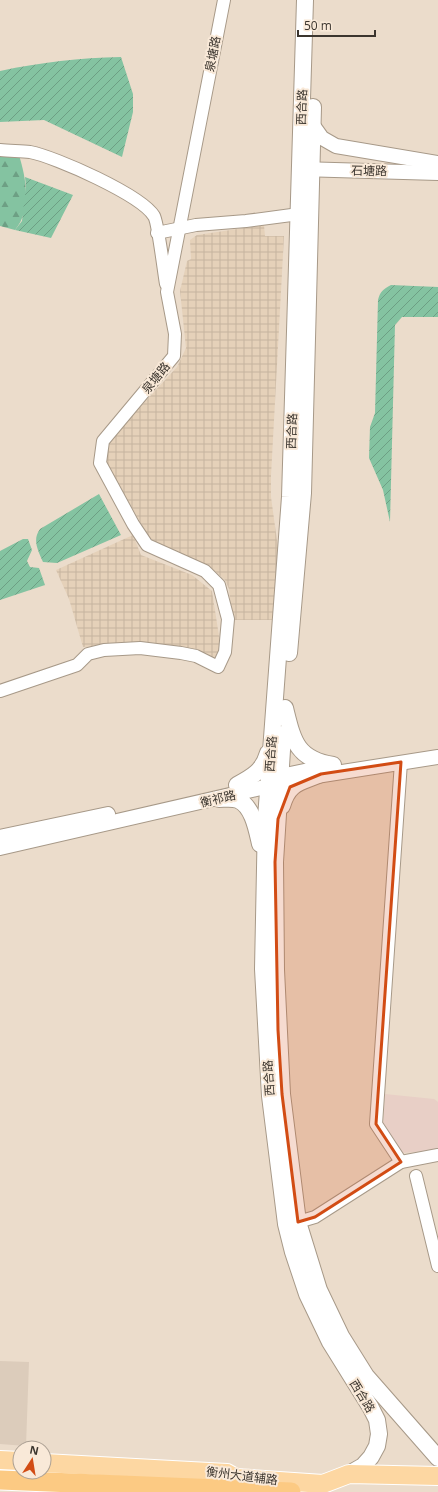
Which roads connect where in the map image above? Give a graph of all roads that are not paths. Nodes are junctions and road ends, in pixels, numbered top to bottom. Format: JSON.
{"nodes":[{"id":1,"x":224,"y":0,"type":"edge"},
{"id":2,"x":305,"y":0,"type":"edge"},
{"id":3,"x":316,"y":0,"type":"edge"},
{"id":4,"x":312,"y":124,"type":"junction"},
{"id":5,"x":0,"y":150,"type":"edge"},
{"id":6,"x":438,"y":163,"type":"edge"},
{"id":7,"x":306,"y":165,"type":"junction"},
{"id":8,"x":438,"y":173,"type":"edge"},
{"id":9,"x":299,"y":214,"type":"junction"},
{"id":10,"x":179,"y":228,"type":"junction"},
{"id":11,"x":158,"y":234,"type":"junction"},
{"id":12,"x":167,"y":292,"type":"junction"},
{"id":13,"x":0,"y":691,"type":"edge"},
{"id":14,"x":285,"y":708,"type":"junction"},
{"id":15,"x":272,"y":736,"type":"junction"},
{"id":16,"x":438,"y":749,"type":"edge"},
{"id":17,"x":438,"y":757,"type":"edge"},
{"id":18,"x":401,"y":762,"type":"junction"},
{"id":19,"x":327,"y":770,"type":"junction"},
{"id":20,"x":274,"y":781,"type":"junction"},
{"id":21,"x":238,"y":785,"type":"junction"},
{"id":22,"x":219,"y":798,"type":"junction"},
{"id":23,"x":278,"y":819,"type":"junction"},
{"id":24,"x":0,"y":837,"type":"edge"},
{"id":25,"x":0,"y":848,"type":"edge"},
{"id":26,"x":265,"y":862,"type":"junction"},
{"id":27,"x":438,"y":1156,"type":"edge"},
{"id":28,"x":401,"y":1162,"type":"junction"},
{"id":29,"x":416,"y":1176,"type":"dead end"},
{"id":30,"x":298,"y":1222,"type":"junction"},
{"id":31,"x":438,"y":1266,"type":"edge"},
{"id":32,"x":438,"y":1458,"type":"edge"},
{"id":33,"x":0,"y":1460,"type":"edge"},
{"id":34,"x":12,"y":1461,"type":"edge"},
{"id":35,"x":52,"y":1463,"type":"edge"},
{"id":36,"x":349,"y":1474,"type":"junction"},
{"id":37,"x":438,"y":1476,"type":"edge"},
{"id":38,"x":0,"y":1480,"type":"edge"},
{"id":39,"x":318,"y":1488,"type":"edge"},
{"id":40,"x":291,"y":1492,"type":"edge"}],
"edges":[{"from":1,"to":10,"type":"street","name":"泉塘路"},
{"from":2,"to":7,"type":"main road","name":"西合路"},
{"from":3,"to":4,"type":"main road","name":"西合路"},
{"from":4,"to":6,"type":"street"},
{"from":4,"to":7,"type":"main road","name":"西合路"},
{"from":5,"to":11,"type":"street"},
{"from":6,"to":7,"type":"street","name":"石塘路"},
{"from":7,"to":8,"type":"street","name":"石塘路"},
{"from":7,"to":9,"type":"main road","name":"西合路"},
{"from":7,"to":14,"type":"main road","name":"西合路"},
{"from":9,"to":10,"type":"street"},
{"from":9,"to":15,"type":"main road","name":"西合路"},
{"from":10,"to":11,"type":"street"},
{"from":10,"to":12,"type":"street","name":"泉塘路"},
{"from":11,"to":12,"type":"street"},
{"from":12,"to":13,"type":"street","name":"泉塘路"},
{"from":14,"to":19,"type":"main road"},
{"from":14,"to":20,"type":"main road","name":"西合路"},
{"from":15,"to":20,"type":"main road","name":"西合路"},
{"from":15,"to":21,"type":"main road"},
{"from":16,"to":19,"type":"street","name":"衡祁路"},
{"from":17,"to":18,"type":"street","name":"衡祁路"},
{"from":18,"to":19,"type":"street","name":"衡祁路"},
{"from":18,"to":28,"type":"street"},
{"from":19,"to":20,"type":"street","name":"衡祁路"},
{"from":19,"to":23,"type":"main road"},
{"from":20,"to":21,"type":"street","name":"衡祁路"},
{"from":20,"to":22,"type":"street","name":"衡祁路"},
{"from":20,"to":23,"type":"main road","name":"西合路"},
{"from":20,"to":26,"type":"main road","name":"西合路"},
{"from":21,"to":24,"type":"street","name":"衡祁路"},
{"from":22,"to":25,"type":"street","name":"衡祁路"},
{"from":22,"to":26,"type":"main road"},
{"from":23,"to":30,"type":"main road","name":"西合路"},
{"from":26,"to":36,"type":"main road","name":"西合路"},
{"from":27,"to":28,"type":"street"},
{"from":28,"to":30,"type":"street"},
{"from":29,"to":31,"type":"street"},
{"from":30,"to":32,"type":"main road","name":"西合路"},
{"from":33,"to":34,"type":"main road"},
{"from":35,"to":39,"type":"main road","name":"衡州大道辅路"},
{"from":36,"to":37,"type":"main road","name":"衡州大道辅路"},
{"from":36,"to":39,"type":"main road","name":"衡州大道辅路"},
{"from":38,"to":40,"type":"highway"}]}
